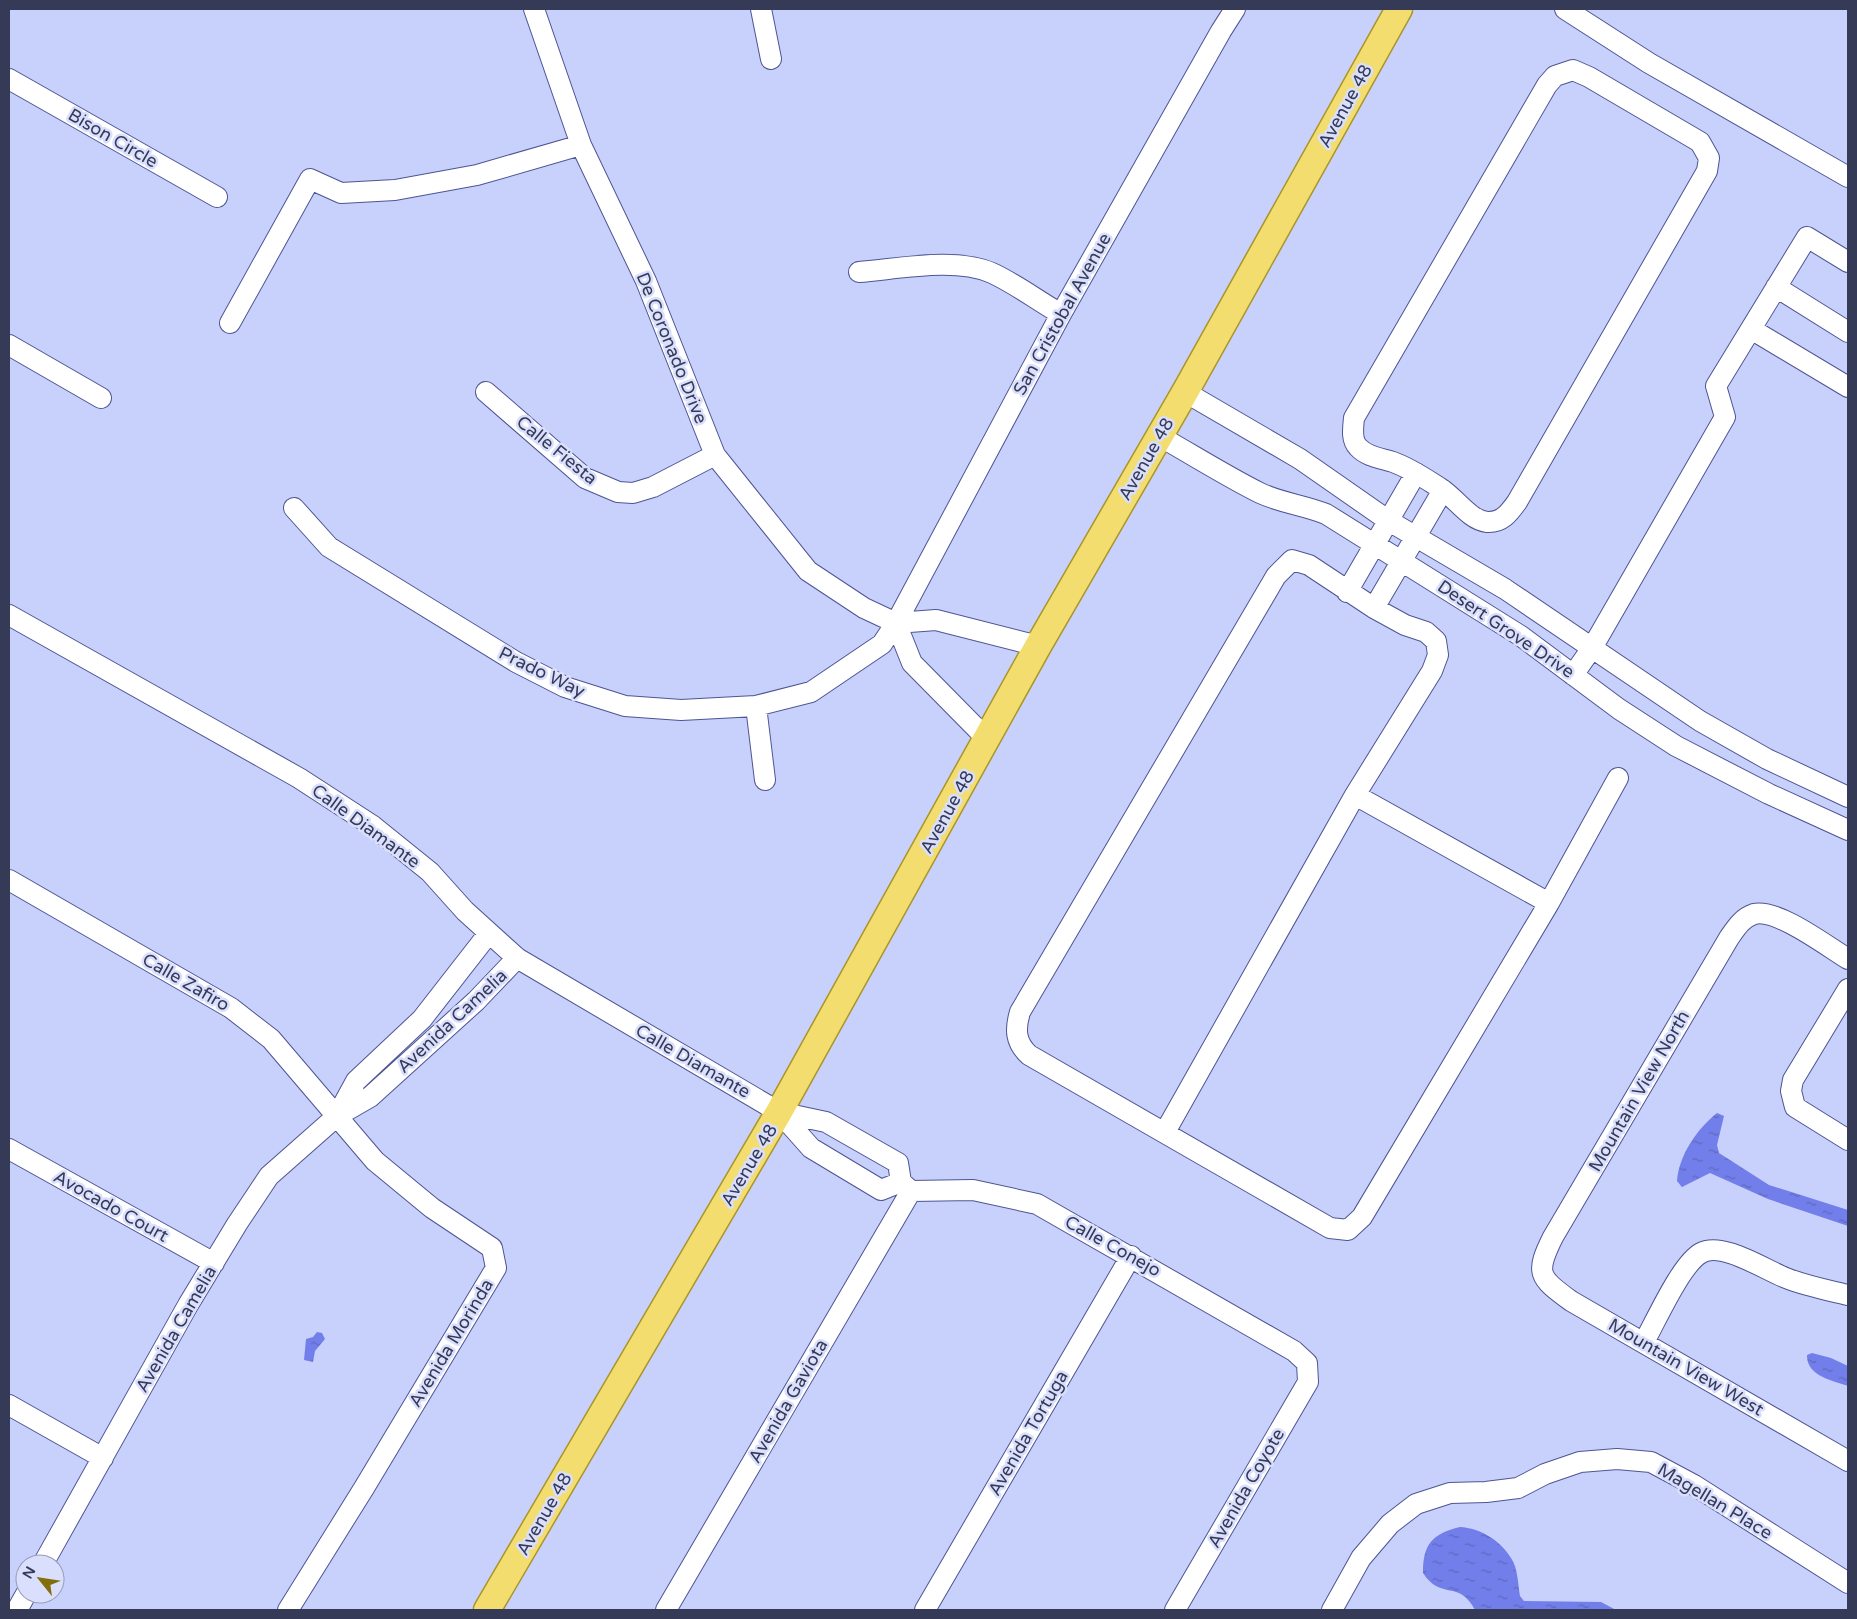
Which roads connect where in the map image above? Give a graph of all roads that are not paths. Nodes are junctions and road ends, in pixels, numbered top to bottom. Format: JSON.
{"nodes":[{"id":1,"x":534,"y":9,"type":"edge"},
{"id":2,"x":761,"y":9,"type":"edge"},
{"id":3,"x":1235,"y":9,"type":"edge"},
{"id":4,"x":1399,"y":9,"type":"edge"},
{"id":5,"x":1565,"y":9,"type":"edge"},
{"id":6,"x":771,"y":59,"type":"dead end"},
{"id":7,"x":9,"y":79,"type":"edge"},
{"id":8,"x":581,"y":145,"type":"junction"},
{"id":9,"x":1848,"y":177,"type":"edge"},
{"id":10,"x":217,"y":197,"type":"dead end"},
{"id":11,"x":1848,"y":262,"type":"edge"},
{"id":12,"x":859,"y":272,"type":"dead end"},
{"id":13,"x":1776,"y":287,"type":"junction"},
{"id":14,"x":1061,"y":314,"type":"junction"},
{"id":15,"x":230,"y":323,"type":"dead end"},
{"id":16,"x":1750,"y":329,"type":"junction"},
{"id":17,"x":1848,"y":332,"type":"edge"},
{"id":18,"x":9,"y":345,"type":"edge"},
{"id":19,"x":1848,"y":387,"type":"edge"},
{"id":20,"x":486,"y":392,"type":"dead end"},
{"id":21,"x":1185,"y":392,"type":"junction"},
{"id":22,"x":101,"y":398,"type":"dead end"},
{"id":23,"x":1159,"y":436,"type":"junction"},
{"id":24,"x":715,"y":455,"type":"junction"},
{"id":25,"x":1416,"y":473,"type":"junction"},
{"id":26,"x":1340,"y":488,"type":"junction"},
{"id":27,"x":1443,"y":490,"type":"junction"},
{"id":28,"x":294,"y":508,"type":"dead end"},
{"id":29,"x":1326,"y":514,"type":"junction"},
{"id":30,"x":1389,"y":521,"type":"junction"},
{"id":31,"x":1415,"y":537,"type":"junction"},
{"id":32,"x":1375,"y":544,"type":"junction"},
{"id":33,"x":1402,"y":560,"type":"junction"},
{"id":34,"x":1347,"y":592,"type":"junction"},
{"id":35,"x":1374,"y":608,"type":"junction"},
{"id":36,"x":9,"y":615,"type":"edge"},
{"id":37,"x":896,"y":623,"type":"junction"},
{"id":38,"x":1038,"y":646,"type":"junction"},
{"id":39,"x":1592,"y":648,"type":"junction"},
{"id":40,"x":1573,"y":675,"type":"junction"},
{"id":41,"x":756,"y":706,"type":"junction"},
{"id":42,"x":987,"y":739,"type":"junction"},
{"id":43,"x":1618,"y":778,"type":"dead end"},
{"id":44,"x":765,"y":780,"type":"dead end"},
{"id":45,"x":1355,"y":795,"type":"junction"},
{"id":46,"x":1848,"y":797,"type":"edge"},
{"id":47,"x":1848,"y":830,"type":"edge"},
{"id":48,"x":9,"y":880,"type":"edge"},
{"id":49,"x":1549,"y":903,"type":"junction"},
{"id":50,"x":490,"y":933,"type":"junction"},
{"id":51,"x":517,"y":958,"type":"junction"},
{"id":52,"x":1848,"y":960,"type":"edge"},
{"id":53,"x":1848,"y":989,"type":"edge"},
{"id":54,"x":436,"y":1002,"type":"junction"},
{"id":55,"x":454,"y":1020,"type":"junction"},
{"id":56,"x":779,"y":1112,"type":"junction"},
{"id":57,"x":337,"y":1116,"type":"junction"},
{"id":58,"x":1165,"y":1132,"type":"junction"},
{"id":59,"x":1848,"y":1140,"type":"edge"},
{"id":60,"x":9,"y":1149,"type":"edge"},
{"id":61,"x":906,"y":1186,"type":"junction"},
{"id":62,"x":1131,"y":1256,"type":"junction"},
{"id":63,"x":1541,"y":1260,"type":"joint"},
{"id":64,"x":214,"y":1263,"type":"junction"},
{"id":65,"x":1848,"y":1295,"type":"edge"},
{"id":66,"x":1644,"y":1342,"type":"junction"},
{"id":67,"x":1307,"y":1363,"type":"joint"},
{"id":68,"x":9,"y":1405,"type":"edge"},
{"id":69,"x":103,"y":1458,"type":"junction"},
{"id":70,"x":1848,"y":1461,"type":"edge"},
{"id":71,"x":49,"y":1554,"type":"edge"},
{"id":72,"x":1848,"y":1583,"type":"edge"},
{"id":73,"x":288,"y":1610,"type":"edge"},
{"id":74,"x":487,"y":1610,"type":"edge"},
{"id":75,"x":666,"y":1610,"type":"edge"},
{"id":76,"x":925,"y":1610,"type":"edge"},
{"id":77,"x":1175,"y":1610,"type":"edge"},
{"id":78,"x":1332,"y":1610,"type":"edge"}],
"edges":[{"from":1,"to":8,"type":"street","name":"De Coronado Drive"},
{"from":2,"to":6,"type":"street"},
{"from":3,"to":14,"type":"street","name":"San Cristobal Avenue"},
{"from":4,"to":21,"type":"main road","name":"Avenue 48"},
{"from":5,"to":9,"type":"street"},
{"from":7,"to":10,"type":"street","name":"Bison Circle"},
{"from":8,"to":15,"type":"street"},
{"from":8,"to":24,"type":"street","name":"De Coronado Drive"},
{"from":11,"to":13,"type":"street"},
{"from":12,"to":14,"type":"street"},
{"from":13,"to":16,"type":"street"},
{"from":13,"to":17,"type":"street"},
{"from":14,"to":37,"type":"street","name":"San Cristobal Avenue"},
{"from":16,"to":19,"type":"street"},
{"from":16,"to":39,"type":"street"},
{"from":18,"to":22,"type":"street"},
{"from":20,"to":24,"type":"street","name":"Calle Fiesta"},
{"from":21,"to":23,"type":"main road","name":"Avenue 48"},
{"from":21,"to":26,"type":"street","name":"Desert Grove Drive"},
{"from":23,"to":29,"type":"street","name":"Desert Grove Drive"},
{"from":23,"to":38,"type":"main road","name":"Avenue 48"},
{"from":24,"to":37,"type":"street","name":"De Coronado Drive"},
{"from":25,"to":27,"type":"street"},
{"from":25,"to":27,"type":"street"},
{"from":25,"to":30,"type":"street"},
{"from":26,"to":29,"type":"street"},
{"from":26,"to":30,"type":"street","name":"Desert Grove Drive"},
{"from":27,"to":31,"type":"street"},
{"from":28,"to":41,"type":"street","name":"Prado Way"},
{"from":29,"to":32,"type":"street","name":"Desert Grove Drive"},
{"from":30,"to":31,"type":"street","name":"Desert Grove Drive"},
{"from":30,"to":32,"type":"street"},
{"from":31,"to":33,"type":"street"},
{"from":31,"to":39,"type":"street","name":"Desert Grove Drive"},
{"from":32,"to":33,"type":"street","name":"Desert Grove Drive"},
{"from":32,"to":34,"type":"street"},
{"from":33,"to":35,"type":"street"},
{"from":33,"to":40,"type":"street","name":"Desert Grove Drive"},
{"from":34,"to":35,"type":"street"},
{"from":34,"to":58,"type":"street"},
{"from":35,"to":45,"type":"street"},
{"from":36,"to":50,"type":"street","name":"Calle Diamante"},
{"from":37,"to":38,"type":"street","name":"De Coronado Drive"},
{"from":37,"to":41,"type":"street","name":"Prado Way"},
{"from":37,"to":42,"type":"street"},
{"from":38,"to":42,"type":"main road","name":"Avenue 48"},
{"from":39,"to":40,"type":"street"},
{"from":39,"to":46,"type":"street","name":"Desert Grove Drive"},
{"from":40,"to":47,"type":"street","name":"Desert Grove Drive"},
{"from":41,"to":44,"type":"street"},
{"from":42,"to":56,"type":"main road","name":"Avenue 48"},
{"from":43,"to":49,"type":"street"},
{"from":45,"to":49,"type":"street"},
{"from":45,"to":58,"type":"street"},
{"from":48,"to":57,"type":"street","name":"Calle Zafiro"},
{"from":49,"to":58,"type":"street"},
{"from":50,"to":51,"type":"street","name":"Calle Diamante"},
{"from":50,"to":54,"type":"street","name":"Avenida Camelia"},
{"from":51,"to":55,"type":"street","name":"Avenida Camelia"},
{"from":51,"to":56,"type":"street","name":"Calle Diamante"},
{"from":52,"to":63,"type":"street","name":"Mountain View North"},
{"from":53,"to":59,"type":"street"},
{"from":54,"to":55,"type":"street"},
{"from":54,"to":57,"type":"street","name":"Avenida Camelia"},
{"from":55,"to":57,"type":"street","name":"Avenida Camelia"},
{"from":56,"to":61,"type":"street","name":"Calle Conejo"},
{"from":56,"to":61,"type":"street"},
{"from":56,"to":74,"type":"main road","name":"Avenue 48"},
{"from":57,"to":64,"type":"street","name":"Avenida Camelia"},
{"from":57,"to":73,"type":"street","name":"Avenida Morinda"},
{"from":60,"to":64,"type":"street","name":"Avocado Court"},
{"from":61,"to":62,"type":"street","name":"Calle Conejo"},
{"from":61,"to":75,"type":"street","name":"Avenida Gaviota"},
{"from":62,"to":67,"type":"street","name":"Calle Conejo"},
{"from":62,"to":76,"type":"street","name":"Avenida Tortuga"},
{"from":63,"to":66,"type":"street","name":"Mountain View West"},
{"from":64,"to":69,"type":"street","name":"Avenida Camelia"},
{"from":65,"to":66,"type":"street"},
{"from":66,"to":70,"type":"street","name":"Mountain View West"},
{"from":67,"to":77,"type":"street","name":"Avenida Coyote"},
{"from":68,"to":69,"type":"street"},
{"from":69,"to":71,"type":"street","name":"Avenida Camelia"},
{"from":72,"to":78,"type":"street","name":"Magellan Place"}]}
